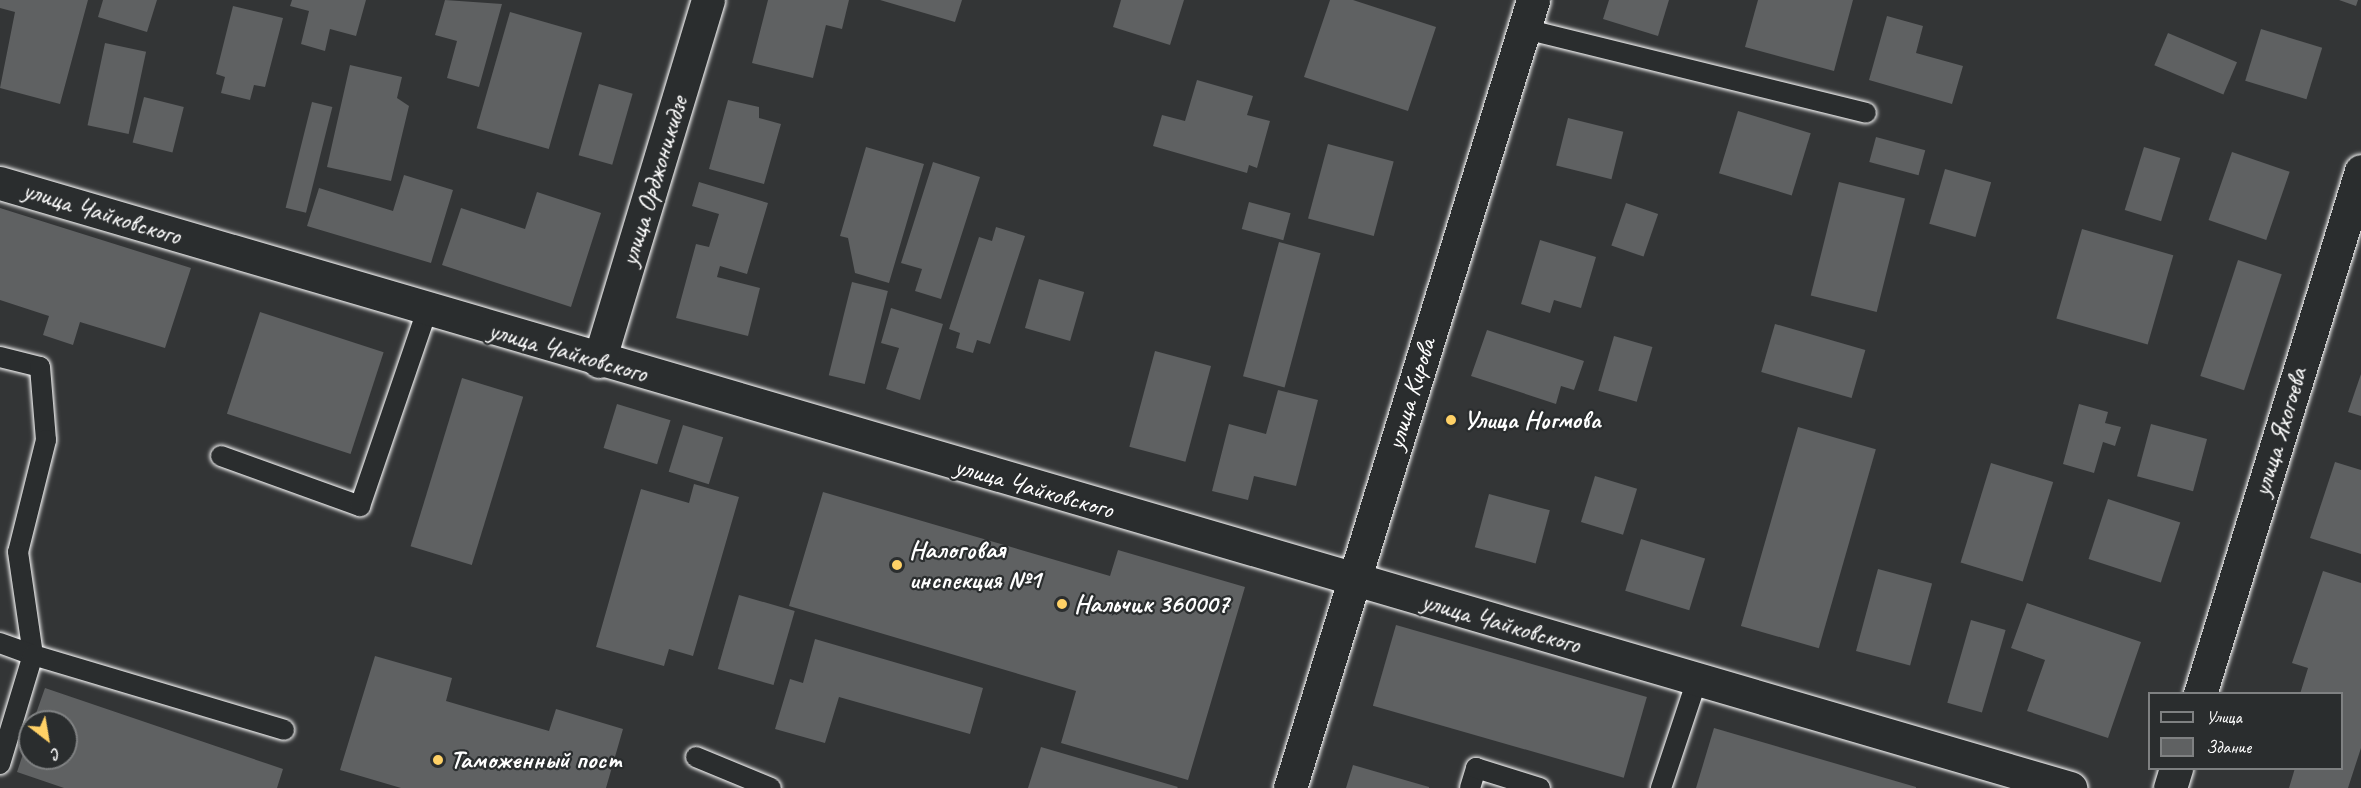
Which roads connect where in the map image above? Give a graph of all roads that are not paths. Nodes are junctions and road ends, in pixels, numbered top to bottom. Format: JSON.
{"nodes":[{"id":1,"x":708,"y":0,"type":"edge"},
{"id":2,"x":1529,"y":14,"type":"edge"},
{"id":3,"x":1866,"y":113,"type":"dead end"},
{"id":4,"x":2361,"y":171,"type":"edge"},
{"id":5,"x":0,"y":183,"type":"edge"},
{"id":6,"x":427,"y":310,"type":"junction"},
{"id":7,"x":0,"y":357,"type":"edge"},
{"id":8,"x":599,"y":361,"type":"junction"},
{"id":9,"x":221,"y":456,"type":"dead end"},
{"id":10,"x":1353,"y":580,"type":"junction"},
{"id":11,"x":0,"y":643,"type":"edge"},
{"id":12,"x":33,"y":655,"type":"junction"},
{"id":13,"x":1697,"y":680,"type":"junction"},
{"id":14,"x":2200,"y":692,"type":"edge"},
{"id":15,"x":284,"y":730,"type":"dead end"},
{"id":16,"x":696,"y":757,"type":"dead end"},
{"id":17,"x":0,"y":764,"type":"edge"},
{"id":18,"x":2175,"y":770,"type":"edge"},
{"id":19,"x":771,"y":788,"type":"edge"},
{"id":20,"x":1290,"y":788,"type":"edge"},
{"id":21,"x":1470,"y":788,"type":"edge"},
{"id":22,"x":1540,"y":788,"type":"edge"},
{"id":23,"x":1661,"y":788,"type":"edge"},
{"id":24,"x":2070,"y":788,"type":"edge"},
{"id":25,"x":2170,"y":788,"type":"edge"}],
"edges":[{"from":1,"to":8,"type":"street","name":"улица Орджоникидзе"},
{"from":2,"to":3,"type":"lane"},
{"from":2,"to":10,"type":"street","name":"улица Кирова"},
{"from":4,"to":14,"type":"street","name":"улица Яхогоева"},
{"from":5,"to":6,"type":"street","name":"улица Чайковского"},
{"from":6,"to":8,"type":"street","name":"улица Чайковского"},
{"from":6,"to":9,"type":"lane"},
{"from":7,"to":12,"type":"lane"},
{"from":8,"to":10,"type":"street","name":"улица Чайковского"},
{"from":10,"to":13,"type":"street","name":"улица Чайковского"},
{"from":10,"to":20,"type":"street","name":"улица Кирова"},
{"from":11,"to":12,"type":"lane"},
{"from":12,"to":15,"type":"lane"},
{"from":12,"to":17,"type":"lane"},
{"from":13,"to":23,"type":"lane"},
{"from":13,"to":24,"type":"street","name":"улица Чайковского"},
{"from":16,"to":19,"type":"lane"},
{"from":18,"to":25,"type":"street"},
{"from":21,"to":22,"type":"lane"}]}
